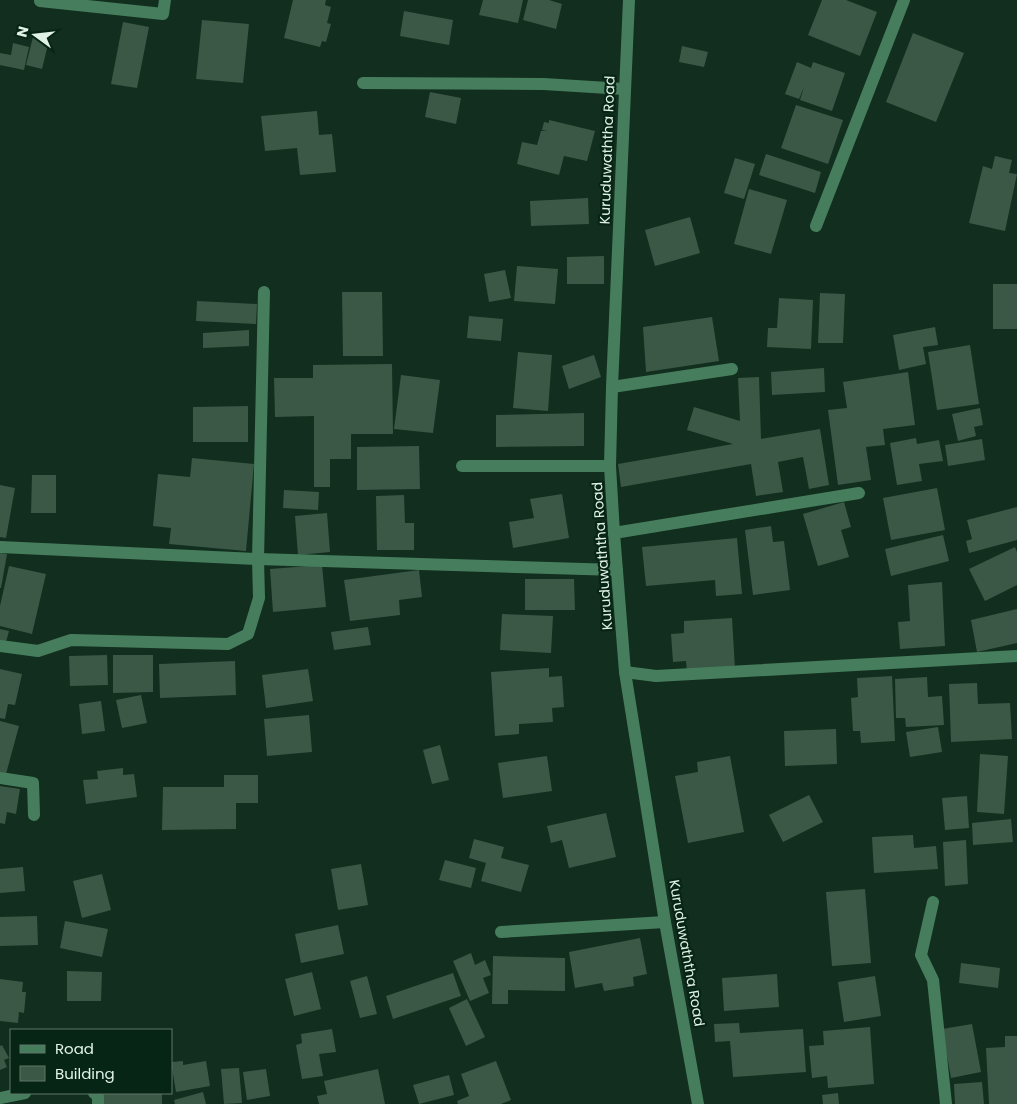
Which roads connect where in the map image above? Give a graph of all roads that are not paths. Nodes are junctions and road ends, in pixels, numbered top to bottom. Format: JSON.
{"nodes":[{"id":1,"x":165,"y":0,"type":"edge"},
{"id":2,"x":629,"y":0,"type":"edge"},
{"id":3,"x":904,"y":0,"type":"edge"},
{"id":4,"x":40,"y":1,"type":"edge"},
{"id":5,"x":364,"y":83,"type":"dead end"},
{"id":6,"x":624,"y":89,"type":"junction"},
{"id":7,"x":816,"y":226,"type":"dead end"},
{"id":8,"x":264,"y":292,"type":"dead end"},
{"id":9,"x":732,"y":369,"type":"dead end"},
{"id":10,"x":612,"y":387,"type":"junction"},
{"id":11,"x":462,"y":466,"type":"dead end"},
{"id":12,"x":610,"y":466,"type":"junction"},
{"id":13,"x":858,"y":493,"type":"dead end"},
{"id":14,"x":614,"y":533,"type":"junction"},
{"id":15,"x":0,"y":547,"type":"edge"},
{"id":16,"x":258,"y":558,"type":"junction"},
{"id":17,"x":617,"y":570,"type":"junction"},
{"id":18,"x":0,"y":646,"type":"edge"},
{"id":19,"x":1017,"y":656,"type":"edge"},
{"id":20,"x":625,"y":672,"type":"junction"},
{"id":21,"x":0,"y":778,"type":"edge"},
{"id":22,"x":34,"y":815,"type":"dead end"},
{"id":23,"x":933,"y":902,"type":"dead end"},
{"id":24,"x":665,"y":922,"type":"junction"},
{"id":25,"x":501,"y":932,"type":"dead end"},
{"id":26,"x":20,"y":1094,"type":"edge"},
{"id":27,"x":0,"y":1098,"type":"edge"},
{"id":28,"x":698,"y":1104,"type":"edge"},
{"id":29,"x":946,"y":1104,"type":"edge"}],
"edges":[{"from":1,"to":4,"type":"street"},
{"from":2,"to":6,"type":"street","name":"Kuruduwaththa Road"},
{"from":3,"to":7,"type":"street"},
{"from":5,"to":6,"type":"street"},
{"from":6,"to":10,"type":"street","name":"Kuruduwaththa Road"},
{"from":8,"to":16,"type":"street"},
{"from":9,"to":10,"type":"street"},
{"from":10,"to":12,"type":"street","name":"Kuruduwaththa Road"},
{"from":11,"to":12,"type":"street"},
{"from":12,"to":14,"type":"street","name":"Kuruduwaththa Road"},
{"from":13,"to":14,"type":"street"},
{"from":14,"to":17,"type":"street","name":"Kuruduwaththa Road"},
{"from":15,"to":16,"type":"street"},
{"from":16,"to":17,"type":"street"},
{"from":16,"to":18,"type":"street"},
{"from":17,"to":20,"type":"street","name":"Kuruduwaththa Road"},
{"from":19,"to":20,"type":"street"},
{"from":20,"to":24,"type":"street","name":"Kuruduwaththa Road"},
{"from":21,"to":22,"type":"street"},
{"from":23,"to":29,"type":"street"},
{"from":24,"to":25,"type":"street"},
{"from":24,"to":28,"type":"street","name":"Kuruduwaththa Road"},
{"from":26,"to":27,"type":"street"}]}
